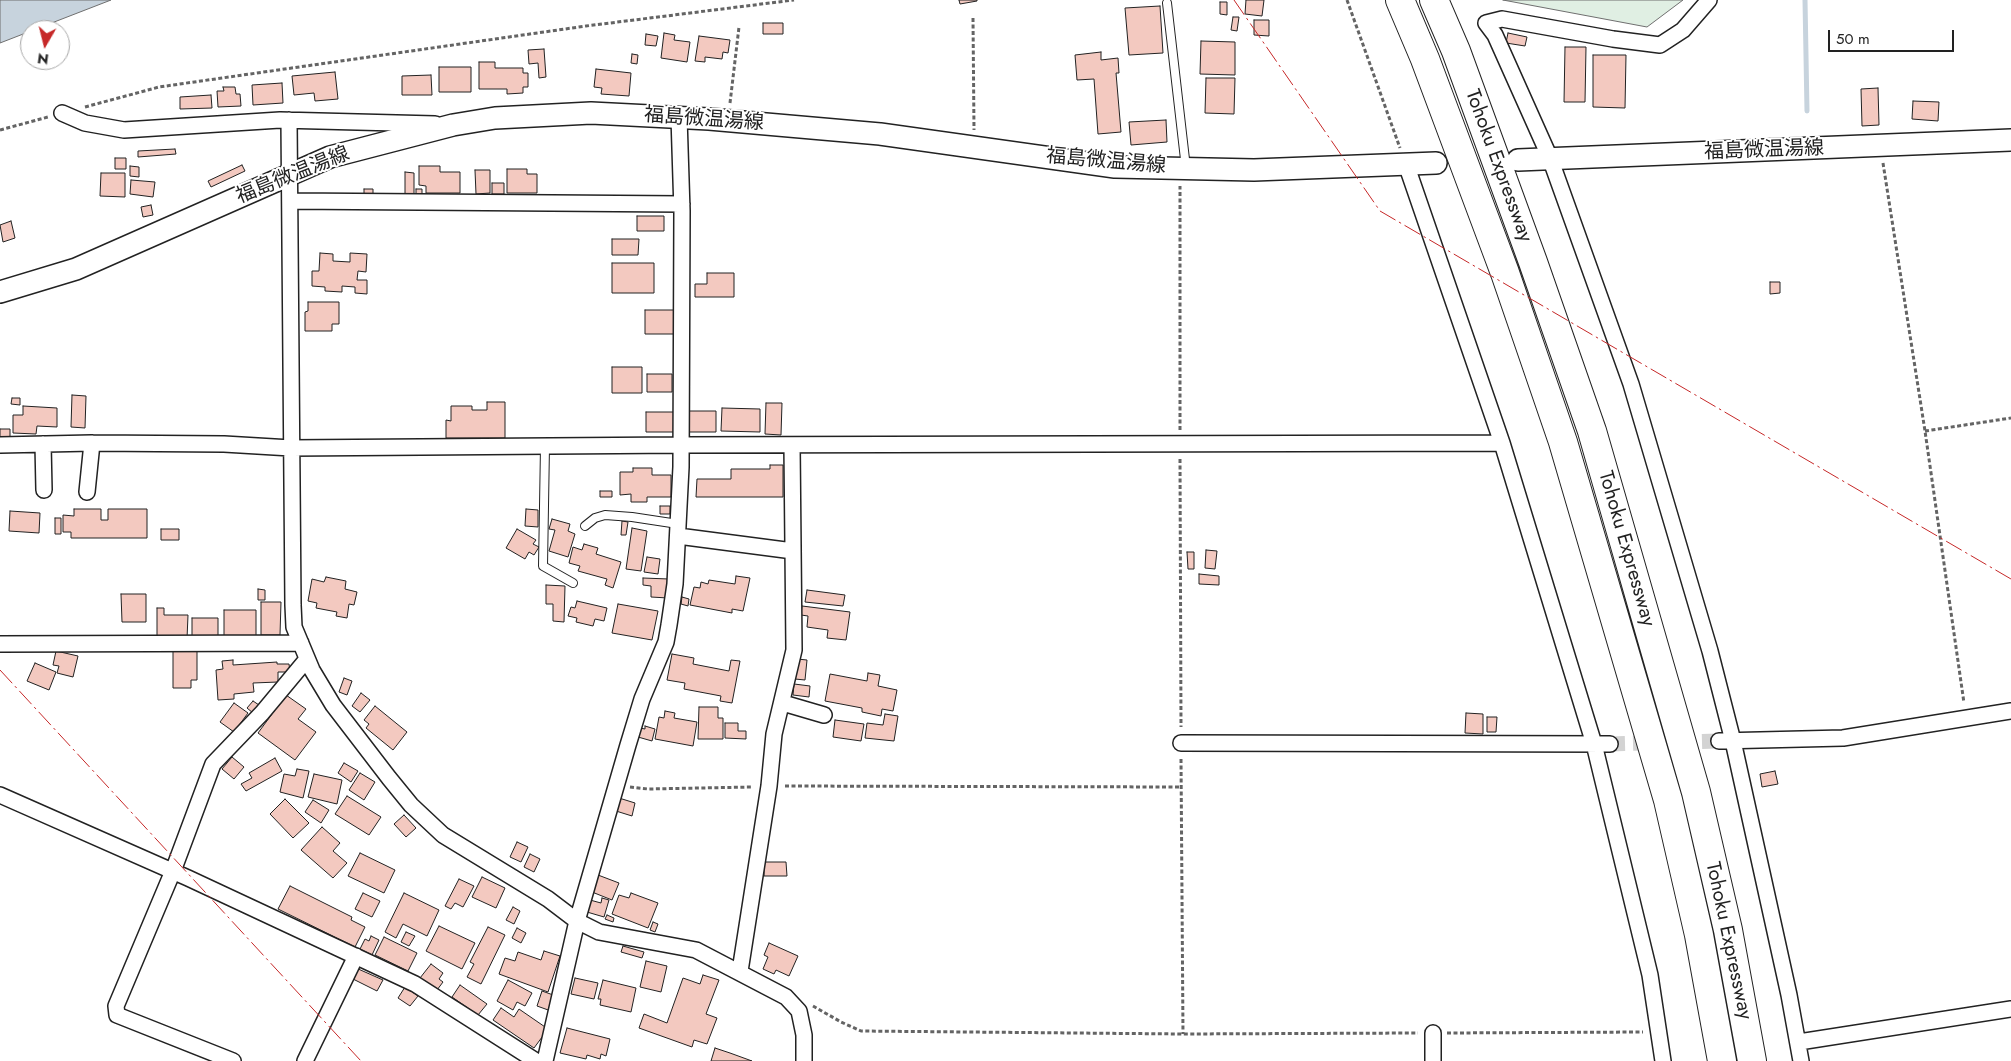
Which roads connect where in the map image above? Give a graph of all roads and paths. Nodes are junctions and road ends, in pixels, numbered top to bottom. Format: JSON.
{"nodes":[{"id":1,"x":794,"y":0,"type":"edge"},
{"id":2,"x":1347,"y":0,"type":"edge"},
{"id":3,"x":1400,"y":0,"type":"edge"},
{"id":4,"x":1434,"y":0,"type":"edge"},
{"id":5,"x":1709,"y":0,"type":"edge"},
{"id":6,"x":1167,"y":3,"type":"dead end"},
{"id":7,"x":973,"y":18,"type":"dead end"},
{"id":8,"x":739,"y":27,"type":"dead end"},
{"id":9,"x":62,"y":113,"type":"junction"},
{"id":10,"x":680,"y":118,"type":"junction"},
{"id":11,"x":288,"y":120,"type":"junction"},
{"id":12,"x":728,"y":121,"type":"junction"},
{"id":13,"x":453,"y":125,"type":"junction"},
{"id":14,"x":0,"y":130,"type":"edge"},
{"id":15,"x":2011,"y":140,"type":"edge"},
{"id":16,"x":1880,"y":146,"type":"junction"},
{"id":17,"x":974,"y":147,"type":"junction"},
{"id":18,"x":1550,"y":158,"type":"junction"},
{"id":19,"x":1518,"y":160,"type":"dead end"},
{"id":20,"x":1436,"y":163,"type":"dead end"},
{"id":21,"x":1406,"y":164,"type":"junction"},
{"id":22,"x":1183,"y":168,"type":"junction"},
{"id":23,"x":290,"y":175,"type":"junction"},
{"id":24,"x":290,"y":200,"type":"junction"},
{"id":25,"x":682,"y":204,"type":"junction"},
{"id":26,"x":0,"y":292,"type":"edge"},
{"id":27,"x":2011,"y":418,"type":"edge"},
{"id":28,"x":1925,"y":431,"type":"junction"},
{"id":29,"x":92,"y":443,"type":"junction"},
{"id":30,"x":1502,"y":443,"type":"junction"},
{"id":31,"x":43,"y":444,"type":"junction"},
{"id":32,"x":1180,"y":444,"type":"junction"},
{"id":33,"x":0,"y":445,"type":"edge"},
{"id":34,"x":681,"y":445,"type":"junction"},
{"id":35,"x":792,"y":445,"type":"junction"},
{"id":36,"x":545,"y":446,"type":"junction"},
{"id":37,"x":291,"y":448,"type":"junction"},
{"id":38,"x":44,"y":490,"type":"dead end"},
{"id":39,"x":87,"y":492,"type":"dead end"},
{"id":40,"x":584,"y":526,"type":"dead end"},
{"id":41,"x":678,"y":530,"type":"junction"},
{"id":42,"x":793,"y":551,"type":"junction"},
{"id":43,"x":573,"y":583,"type":"dead end"},
{"id":44,"x":300,"y":643,"type":"junction"},
{"id":45,"x":0,"y":644,"type":"edge"},
{"id":46,"x":307,"y":659,"type":"junction"},
{"id":47,"x":782,"y":703,"type":"junction"},
{"id":48,"x":2011,"y":712,"type":"edge"},
{"id":49,"x":824,"y":715,"type":"dead end"},
{"id":50,"x":1966,"y":719,"type":"junction"},
{"id":51,"x":1726,"y":741,"type":"junction"},
{"id":52,"x":1181,"y":743,"type":"junction"},
{"id":53,"x":1594,"y":744,"type":"junction"},
{"id":54,"x":1610,"y":744,"type":"tunnel mouth"},
{"id":55,"x":616,"y":786,"type":"junction"},
{"id":56,"x":769,"y":786,"type":"junction"},
{"id":57,"x":1182,"y":787,"type":"junction"},
{"id":58,"x":0,"y":795,"type":"edge"},
{"id":59,"x":172,"y":871,"type":"junction"},
{"id":60,"x":577,"y":921,"type":"junction"},
{"id":61,"x":356,"y":956,"type":"junction"},
{"id":62,"x":740,"y":971,"type":"junction"},
{"id":63,"x":786,"y":997,"type":"junction"},
{"id":64,"x":2011,"y":1009,"type":"edge"},
{"id":65,"x":1658,"y":1032,"type":"junction"},
{"id":66,"x":1433,"y":1033,"type":"junction"},
{"id":67,"x":1182,"y":1034,"type":"junction"},
{"id":68,"x":1799,"y":1042,"type":"junction"},
{"id":69,"x":233,"y":1061,"type":"edge"},
{"id":70,"x":305,"y":1061,"type":"edge"},
{"id":71,"x":536,"y":1061,"type":"edge"},
{"id":72,"x":545,"y":1061,"type":"edge"},
{"id":73,"x":804,"y":1061,"type":"edge"},
{"id":74,"x":1433,"y":1061,"type":"edge"},
{"id":75,"x":1663,"y":1061,"type":"edge"},
{"id":76,"x":1722,"y":1061,"type":"edge"},
{"id":77,"x":1752,"y":1061,"type":"edge"},
{"id":78,"x":1801,"y":1061,"type":"edge"}],
"edges":[{"from":1,"to":9,"type":"path"},
{"from":2,"to":21,"type":"path"},
{"from":3,"to":76,"type":"highway","name":"Tohoku Expressway"},
{"from":4,"to":77,"type":"highway","name":"Tohoku Expressway"},
{"from":5,"to":18,"type":"street"},
{"from":6,"to":22,"type":"lane"},
{"from":7,"to":17,"type":"path"},
{"from":8,"to":12,"type":"path"},
{"from":9,"to":11,"type":"street"},
{"from":9,"to":14,"type":"path"},
{"from":10,"to":12,"type":"main road","name":"福島微温湯線"},
{"from":10,"to":13,"type":"main road","name":"福島微温湯線"},
{"from":10,"to":25,"type":"street"},
{"from":11,"to":13,"type":"street"},
{"from":11,"to":23,"type":"street"},
{"from":12,"to":17,"type":"main road","name":"福島微温湯線"},
{"from":13,"to":23,"type":"main road","name":"福島微温湯線"},
{"from":15,"to":16,"type":"main road","name":"福島微温湯線"},
{"from":16,"to":18,"type":"main road","name":"福島微温湯線"},
{"from":16,"to":28,"type":"path"},
{"from":17,"to":22,"type":"main road","name":"福島微温湯線"},
{"from":18,"to":19,"type":"main road","name":"福島微温湯線"},
{"from":18,"to":51,"type":"street"},
{"from":20,"to":21,"type":"main road","name":"福島微温湯線"},
{"from":21,"to":22,"type":"main road","name":"福島微温湯線"},
{"from":21,"to":30,"type":"street"},
{"from":22,"to":32,"type":"path"},
{"from":23,"to":24,"type":"street"},
{"from":23,"to":26,"type":"main road","name":"福島微温湯線"},
{"from":24,"to":25,"type":"street"},
{"from":24,"to":37,"type":"street"},
{"from":25,"to":34,"type":"street"},
{"from":27,"to":28,"type":"path"},
{"from":28,"to":50,"type":"path"},
{"from":29,"to":31,"type":"street"},
{"from":29,"to":37,"type":"street"},
{"from":29,"to":39,"type":"street"},
{"from":30,"to":32,"type":"street"},
{"from":30,"to":53,"type":"street"},
{"from":31,"to":33,"type":"street"},
{"from":31,"to":38,"type":"street"},
{"from":32,"to":35,"type":"street"},
{"from":32,"to":52,"type":"path"},
{"from":34,"to":35,"type":"street"},
{"from":34,"to":36,"type":"street"},
{"from":34,"to":41,"type":"street"},
{"from":35,"to":42,"type":"street"},
{"from":36,"to":37,"type":"street"},
{"from":36,"to":43,"type":"lane"},
{"from":37,"to":44,"type":"street"},
{"from":40,"to":41,"type":"lane"},
{"from":41,"to":42,"type":"street"},
{"from":41,"to":55,"type":"street"},
{"from":42,"to":47,"type":"street"},
{"from":44,"to":45,"type":"street"},
{"from":44,"to":46,"type":"street"},
{"from":46,"to":59,"type":"street"},
{"from":46,"to":60,"type":"street"},
{"from":47,"to":49,"type":"street"},
{"from":47,"to":56,"type":"street"},
{"from":48,"to":50,"type":"street"},
{"from":50,"to":51,"type":"street"},
{"from":51,"to":68,"type":"street"},
{"from":52,"to":53,"type":"street"},
{"from":52,"to":57,"type":"path"},
{"from":53,"to":54,"type":"street"},
{"from":53,"to":65,"type":"street"},
{"from":55,"to":56,"type":"path"},
{"from":55,"to":60,"type":"street"},
{"from":56,"to":57,"type":"path"},
{"from":56,"to":62,"type":"street"},
{"from":57,"to":67,"type":"path"},
{"from":58,"to":59,"type":"street"},
{"from":59,"to":61,"type":"street"},
{"from":59,"to":69,"type":"street"},
{"from":60,"to":62,"type":"street"},
{"from":60,"to":72,"type":"street"},
{"from":61,"to":70,"type":"street"},
{"from":61,"to":71,"type":"street"},
{"from":62,"to":63,"type":"street"},
{"from":63,"to":67,"type":"path"},
{"from":63,"to":73,"type":"street"},
{"from":64,"to":68,"type":"street"},
{"from":65,"to":66,"type":"path"},
{"from":65,"to":75,"type":"street"},
{"from":66,"to":67,"type":"path"},
{"from":66,"to":74,"type":"street"},
{"from":68,"to":78,"type":"street"}]}
